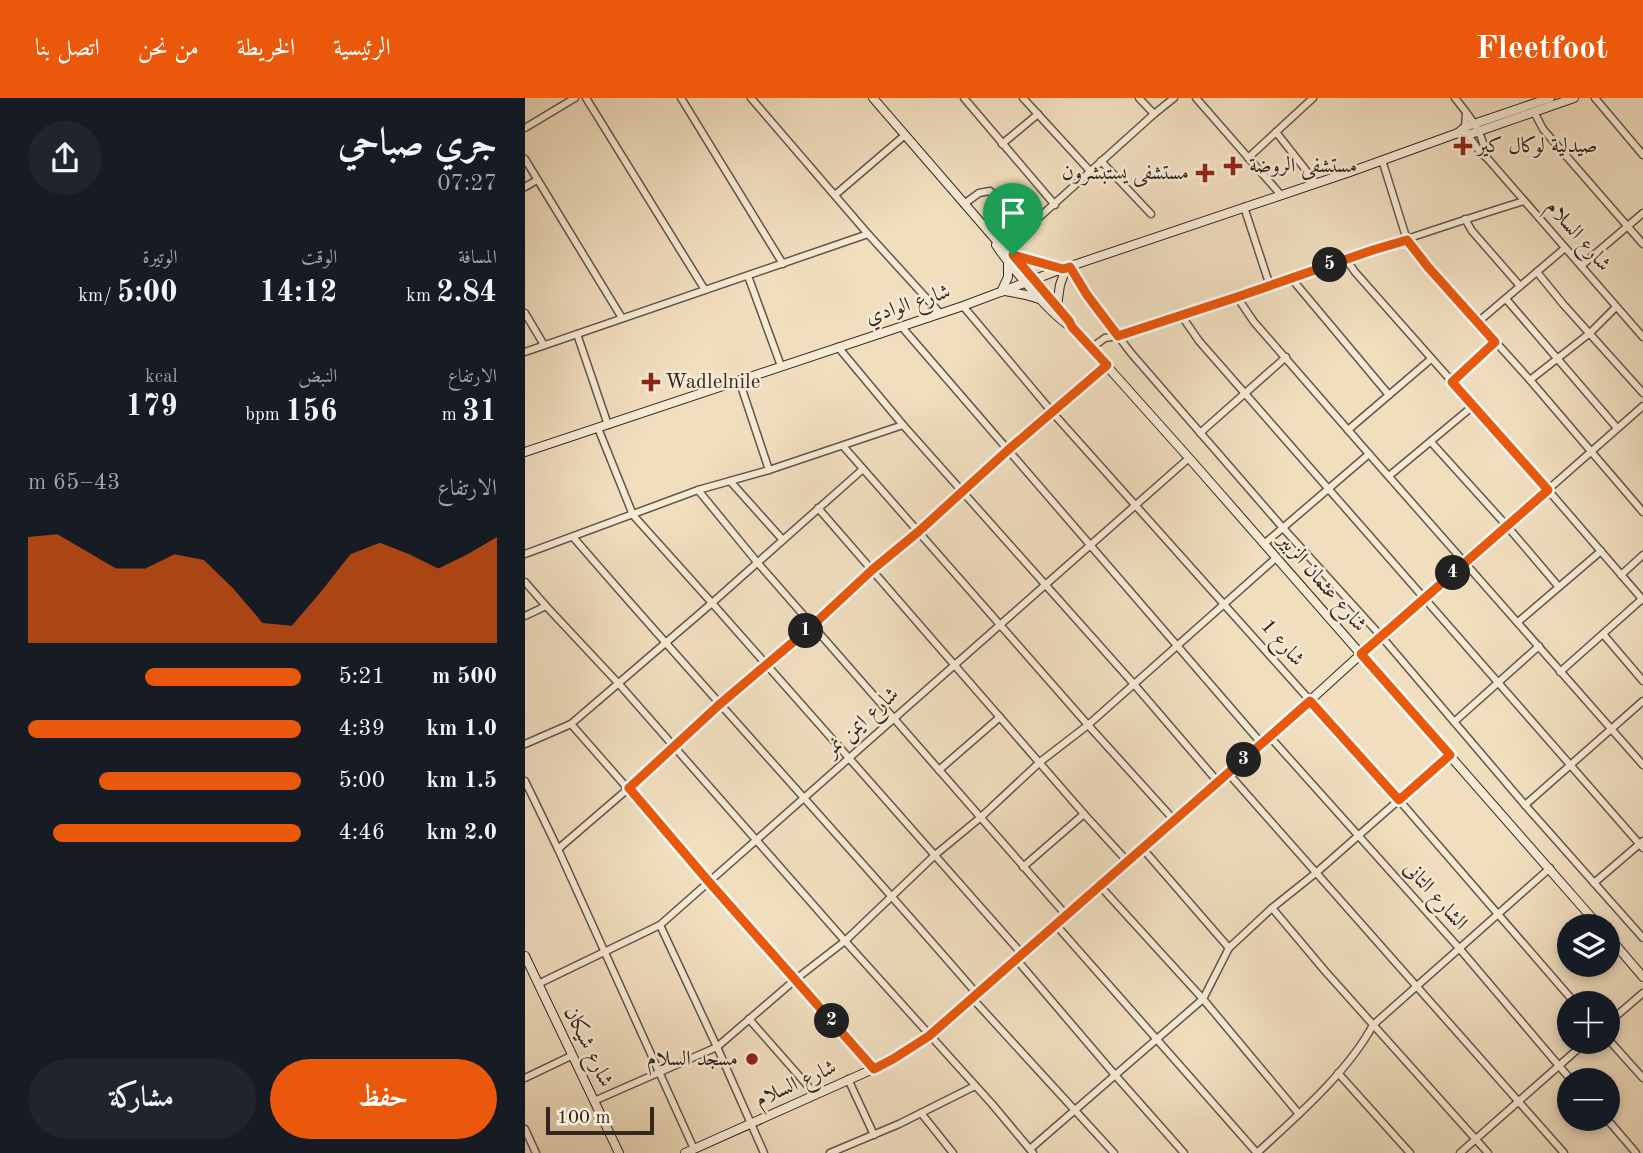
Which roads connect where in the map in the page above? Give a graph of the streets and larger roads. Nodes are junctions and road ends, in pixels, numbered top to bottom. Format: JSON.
{"nodes":[{"id":1,"x":575,"y":98,"type":"edge"},
{"id":2,"x":586,"y":98,"type":"edge"},
{"id":3,"x":681,"y":98,"type":"edge"},
{"id":4,"x":751,"y":98,"type":"edge"},
{"id":5,"x":873,"y":98,"type":"edge"},
{"id":6,"x":964,"y":98,"type":"edge"},
{"id":7,"x":1023,"y":98,"type":"edge"},
{"id":8,"x":1139,"y":98,"type":"edge"},
{"id":9,"x":1174,"y":98,"type":"edge"},
{"id":10,"x":1196,"y":98,"type":"edge"},
{"id":11,"x":1313,"y":98,"type":"edge"},
{"id":12,"x":1550,"y":98,"type":"edge"},
{"id":13,"x":1574,"y":98,"type":"edge"},
{"id":14,"x":1595,"y":98,"type":"edge"},
{"id":15,"x":1458,"y":99,"type":"edge"},
{"id":16,"x":1534,"y":112,"type":"junction"},
{"id":17,"x":1038,"y":114,"type":"junction"},
{"id":18,"x":1154,"y":114,"type":"junction"},
{"id":19,"x":1467,"y":114,"type":"junction"},
{"id":20,"x":1478,"y":127,"type":"junction"},
{"id":21,"x":525,"y":128,"type":"edge"},
{"id":22,"x":1464,"y":131,"type":"junction"},
{"id":23,"x":1276,"y":132,"type":"junction"},
{"id":24,"x":905,"y":135,"type":"junction"},
{"id":25,"x":1002,"y":144,"type":"junction"},
{"id":26,"x":1643,"y":155,"type":"edge"},
{"id":27,"x":1248,"y":158,"type":"junction"},
{"id":28,"x":1487,"y":158,"type":"junction"},
{"id":29,"x":525,"y":159,"type":"edge"},
{"id":30,"x":1383,"y":160,"type":"junction"},
{"id":31,"x":1101,"y":161,"type":"junction"},
{"id":32,"x":1090,"y":171,"type":"junction"},
{"id":33,"x":537,"y":180,"type":"junction"},
{"id":34,"x":1316,"y":183,"type":"junction"},
{"id":35,"x":525,"y":187,"type":"edge"},
{"id":36,"x":835,"y":195,"type":"junction"},
{"id":37,"x":1281,"y":195,"type":"junction"},
{"id":38,"x":1524,"y":201,"type":"junction"},
{"id":39,"x":964,"y":204,"type":"junction"},
{"id":40,"x":1055,"y":205,"type":"junction"},
{"id":41,"x":1244,"y":207,"type":"junction"},
{"id":42,"x":1643,"y":213,"type":"edge"},
{"id":43,"x":1150,"y":214,"type":"dead end"},
{"id":44,"x":1465,"y":219,"type":"junction"},
{"id":45,"x":1627,"y":226,"type":"junction"},
{"id":46,"x":868,"y":234,"type":"junction"},
{"id":47,"x":1407,"y":240,"type":"junction"},
{"id":48,"x":1643,"y":244,"type":"edge"},
{"id":49,"x":1565,"y":248,"type":"junction"},
{"id":50,"x":1010,"y":258,"type":"junction"},
{"id":51,"x":1346,"y":259,"type":"junction"},
{"id":52,"x":783,"y":264,"type":"junction"},
{"id":53,"x":1581,"y":266,"type":"junction"},
{"id":54,"x":1067,"y":268,"type":"junction"},
{"id":55,"x":1537,"y":271,"type":"junction"},
{"id":56,"x":748,"y":276,"type":"junction"},
{"id":57,"x":1291,"y":278,"type":"junction"},
{"id":58,"x":1030,"y":281,"type":"junction"},
{"id":59,"x":1270,"y":286,"type":"junction"},
{"id":60,"x":1520,"y":286,"type":"junction"},
{"id":61,"x":705,"y":290,"type":"junction"},
{"id":62,"x":1003,"y":292,"type":"junction"},
{"id":63,"x":1237,"y":297,"type":"junction"},
{"id":64,"x":1506,"y":299,"type":"junction"},
{"id":65,"x":1044,"y":302,"type":"junction"},
{"id":66,"x":963,"y":306,"type":"junction"},
{"id":67,"x":1057,"y":306,"type":"junction"},
{"id":68,"x":1616,"y":307,"type":"junction"},
{"id":69,"x":525,"y":313,"type":"edge"},
{"id":70,"x":940,"y":313,"type":"junction"},
{"id":71,"x":1181,"y":315,"type":"junction"},
{"id":72,"x":622,"y":318,"type":"junction"},
{"id":73,"x":1478,"y":322,"type":"junction"},
{"id":74,"x":901,"y":326,"type":"junction"},
{"id":75,"x":1072,"y":327,"type":"junction"},
{"id":76,"x":1590,"y":333,"type":"junction"},
{"id":77,"x":577,"y":334,"type":"junction"},
{"id":78,"x":1118,"y":336,"type":"junction"},
{"id":79,"x":1643,"y":337,"type":"edge"},
{"id":80,"x":1495,"y":342,"type":"junction"},
{"id":81,"x":544,"y":345,"type":"junction"},
{"id":82,"x":838,"y":347,"type":"junction"},
{"id":83,"x":1091,"y":348,"type":"junction"},
{"id":84,"x":525,"y":352,"type":"edge"},
{"id":85,"x":1286,"y":357,"type":"junction"},
{"id":86,"x":1431,"y":359,"type":"junction"},
{"id":87,"x":1558,"y":359,"type":"junction"},
{"id":88,"x":1107,"y":365,"type":"junction"},
{"id":89,"x":781,"y":366,"type":"junction"},
{"id":90,"x":739,"y":380,"type":"junction"},
{"id":91,"x":1530,"y":380,"type":"junction"},
{"id":92,"x":1452,"y":382,"type":"junction"},
{"id":93,"x":1643,"y":393,"type":"edge"},
{"id":94,"x":1246,"y":394,"type":"junction"},
{"id":95,"x":1389,"y":394,"type":"junction"},
{"id":96,"x":1473,"y":406,"type":"junction"},
{"id":97,"x":1643,"y":406,"type":"edge"},
{"id":98,"x":1052,"y":412,"type":"junction"},
{"id":99,"x":608,"y":425,"type":"junction"},
{"id":100,"x":904,"y":425,"type":"junction"},
{"id":101,"x":598,"y":428,"type":"junction"},
{"id":102,"x":1617,"y":428,"type":"junction"},
{"id":103,"x":1348,"y":430,"type":"junction"},
{"id":104,"x":1200,"y":433,"type":"junction"},
{"id":105,"x":1431,"y":442,"type":"junction"},
{"id":106,"x":843,"y":446,"type":"junction"},
{"id":107,"x":1008,"y":450,"type":"junction"},
{"id":108,"x":525,"y":452,"type":"edge"},
{"id":109,"x":1591,"y":452,"type":"junction"},
{"id":110,"x":1369,"y":454,"type":"junction"},
{"id":111,"x":1189,"y":458,"type":"junction"},
{"id":112,"x":863,"y":469,"type":"junction"},
{"id":113,"x":769,"y":470,"type":"junction"},
{"id":114,"x":1389,"y":476,"type":"junction"},
{"id":115,"x":730,"y":481,"type":"junction"},
{"id":116,"x":1328,"y":489,"type":"junction"},
{"id":117,"x":698,"y":490,"type":"junction"},
{"id":118,"x":1548,"y":490,"type":"junction"},
{"id":119,"x":963,"y":492,"type":"junction"},
{"id":120,"x":1137,"y":506,"type":"junction"},
{"id":121,"x":1641,"y":507,"type":"edge"},
{"id":122,"x":818,"y":508,"type":"junction"},
{"id":123,"x":633,"y":515,"type":"junction"},
{"id":124,"x":1507,"y":526,"type":"junction"},
{"id":125,"x":1283,"y":528,"type":"junction"},
{"id":126,"x":918,"y":532,"type":"junction"},
{"id":127,"x":573,"y":537,"type":"junction"},
{"id":128,"x":782,"y":539,"type":"junction"},
{"id":129,"x":1264,"y":544,"type":"junction"},
{"id":130,"x":1091,"y":545,"type":"junction"},
{"id":131,"x":1601,"y":551,"type":"junction"},
{"id":132,"x":525,"y":554,"type":"edge"},
{"id":133,"x":1643,"y":555,"type":"edge"},
{"id":134,"x":1276,"y":558,"type":"junction"},
{"id":135,"x":757,"y":562,"type":"junction"},
{"id":136,"x":1465,"y":562,"type":"junction"},
{"id":137,"x":872,"y":570,"type":"junction"},
{"id":138,"x":1621,"y":575,"type":"junction"},
{"id":139,"x":525,"y":582,"type":"edge"},
{"id":140,"x":1046,"y":585,"type":"junction"},
{"id":141,"x":1558,"y":586,"type":"junction"},
{"id":142,"x":1426,"y":598,"type":"junction"},
{"id":143,"x":1642,"y":599,"type":"edge"},
{"id":144,"x":712,"y":603,"type":"junction"},
{"id":145,"x":1224,"y":604,"type":"junction"},
{"id":146,"x":546,"y":606,"type":"junction"},
{"id":147,"x":525,"y":616,"type":"edge"},
{"id":148,"x":1518,"y":622,"type":"junction"},
{"id":149,"x":1000,"y":624,"type":"junction"},
{"id":150,"x":812,"y":626,"type":"junction"},
{"id":151,"x":1603,"y":634,"type":"junction"},
{"id":152,"x":1381,"y":636,"type":"junction"},
{"id":153,"x":665,"y":643,"type":"junction"},
{"id":154,"x":1178,"y":645,"type":"junction"},
{"id":155,"x":1539,"y":646,"type":"junction"},
{"id":156,"x":1361,"y":654,"type":"junction"},
{"id":157,"x":954,"y":664,"type":"junction"},
{"id":158,"x":766,"y":665,"type":"junction"},
{"id":159,"x":1560,"y":672,"type":"junction"},
{"id":160,"x":1643,"y":681,"type":"edge"},
{"id":161,"x":1133,"y":683,"type":"junction"},
{"id":162,"x":619,"y":684,"type":"junction"},
{"id":163,"x":1498,"y":684,"type":"junction"},
{"id":164,"x":1310,"y":701,"type":"junction"},
{"id":165,"x":1643,"y":701,"type":"edge"},
{"id":166,"x":720,"y":704,"type":"junction"},
{"id":167,"x":1000,"y":717,"type":"junction"},
{"id":168,"x":894,"y":718,"type":"junction"},
{"id":169,"x":1454,"y":722,"type":"junction"},
{"id":170,"x":571,"y":724,"type":"junction"},
{"id":171,"x":1088,"y":725,"type":"junction"},
{"id":172,"x":1611,"y":729,"type":"junction"},
{"id":173,"x":1270,"y":737,"type":"junction"},
{"id":174,"x":525,"y":744,"type":"edge"},
{"id":175,"x":1262,"y":744,"type":"junction"},
{"id":176,"x":674,"y":746,"type":"junction"},
{"id":177,"x":1450,"y":755,"type":"junction"},
{"id":178,"x":849,"y":757,"type":"junction"},
{"id":179,"x":1040,"y":762,"type":"junction"},
{"id":180,"x":1570,"y":765,"type":"junction"},
{"id":181,"x":1643,"y":765,"type":"edge"},
{"id":182,"x":939,"y":770,"type":"junction"},
{"id":183,"x":1228,"y":773,"type":"junction"},
{"id":184,"x":525,"y":781,"type":"edge"},
{"id":185,"x":1219,"y":782,"type":"junction"},
{"id":186,"x":629,"y":788,"type":"junction"},
{"id":187,"x":804,"y":797,"type":"junction"},
{"id":188,"x":1399,"y":800,"type":"junction"},
{"id":189,"x":1525,"y":805,"type":"junction"},
{"id":190,"x":1084,"y":814,"type":"junction"},
{"id":191,"x":981,"y":817,"type":"junction"},
{"id":192,"x":1174,"y":820,"type":"junction"},
{"id":193,"x":1358,"y":836,"type":"junction"},
{"id":194,"x":758,"y":840,"type":"junction"},
{"id":195,"x":1642,"y":845,"type":"edge"},
{"id":196,"x":558,"y":849,"type":"junction"},
{"id":197,"x":1143,"y":849,"type":"junction"},
{"id":198,"x":935,"y":855,"type":"junction"},
{"id":199,"x":1128,"y":862,"type":"junction"},
{"id":200,"x":1023,"y":867,"type":"junction"},
{"id":201,"x":1550,"y":869,"type":"junction"},
{"id":202,"x":1317,"y":872,"type":"junction"},
{"id":203,"x":709,"y":882,"type":"junction"},
{"id":204,"x":1594,"y":883,"type":"junction"},
{"id":205,"x":1100,"y":886,"type":"junction"},
{"id":206,"x":891,"y":895,"type":"junction"},
{"id":207,"x":1272,"y":908,"type":"junction"},
{"id":208,"x":1498,"y":913,"type":"junction"},
{"id":209,"x":1589,"y":914,"type":"edge"},
{"id":210,"x":1066,"y":915,"type":"junction"},
{"id":211,"x":660,"y":925,"type":"junction"},
{"id":212,"x":1056,"y":925,"type":"junction"},
{"id":213,"x":1643,"y":938,"type":"edge"},
{"id":214,"x":845,"y":941,"type":"junction"},
{"id":215,"x":1229,"y":948,"type":"junction"},
{"id":216,"x":1459,"y":948,"type":"junction"},
{"id":217,"x":1620,"y":950,"type":"edge"},
{"id":218,"x":605,"y":952,"type":"junction"},
{"id":219,"x":525,"y":956,"type":"edge"},
{"id":220,"x":1019,"y":957,"type":"junction"},
{"id":221,"x":1643,"y":977,"type":"edge"},
{"id":222,"x":796,"y":979,"type":"junction"},
{"id":223,"x":538,"y":984,"type":"junction"},
{"id":224,"x":1416,"y":986,"type":"junction"},
{"id":225,"x":1566,"y":991,"type":"edge"},
{"id":226,"x":1643,"y":993,"type":"edge"},
{"id":227,"x":974,"y":996,"type":"junction"},
{"id":228,"x":1203,"y":999,"type":"junction"},
{"id":229,"x":1620,"y":1013,"type":"edge"},
{"id":230,"x":749,"y":1019,"type":"junction"},
{"id":231,"x":1373,"y":1025,"type":"junction"},
{"id":232,"x":929,"y":1036,"type":"junction"},
{"id":233,"x":1157,"y":1038,"type":"junction"},
{"id":234,"x":717,"y":1047,"type":"junction"},
{"id":235,"x":1620,"y":1052,"type":"edge"},
{"id":236,"x":1572,"y":1054,"type":"edge"},
{"id":237,"x":571,"y":1056,"type":"junction"},
{"id":238,"x":1559,"y":1066,"type":"junction"},
{"id":239,"x":874,"y":1069,"type":"junction"},
{"id":240,"x":660,"y":1072,"type":"junction"},
{"id":241,"x":1338,"y":1073,"type":"junction"},
{"id":242,"x":1115,"y":1075,"type":"junction"},
{"id":243,"x":525,"y":1078,"type":"edge"},
{"id":244,"x":1643,"y":1078,"type":"edge"},
{"id":245,"x":848,"y":1079,"type":"junction"},
{"id":246,"x":975,"y":1086,"type":"junction"},
{"id":247,"x":815,"y":1094,"type":"junction"},
{"id":248,"x":594,"y":1101,"type":"junction"},
{"id":249,"x":1518,"y":1102,"type":"junction"},
{"id":250,"x":1075,"y":1110,"type":"junction"},
{"id":251,"x":921,"y":1113,"type":"junction"},
{"id":252,"x":1299,"y":1114,"type":"junction"},
{"id":253,"x":751,"y":1123,"type":"junction"},
{"id":254,"x":525,"y":1129,"type":"edge"},
{"id":255,"x":1617,"y":1131,"type":"edge"},
{"id":256,"x":874,"y":1135,"type":"junction"},
{"id":257,"x":1476,"y":1139,"type":"junction"},
{"id":258,"x":694,"y":1149,"type":"junction"},
{"id":259,"x":1032,"y":1151,"type":"edge"},
{"id":260,"x":537,"y":1153,"type":"edge"},
{"id":261,"x":619,"y":1153,"type":"edge"},
{"id":262,"x":685,"y":1153,"type":"edge"},
{"id":263,"x":764,"y":1153,"type":"edge"},
{"id":264,"x":830,"y":1153,"type":"edge"},
{"id":265,"x":953,"y":1153,"type":"edge"},
{"id":266,"x":1114,"y":1153,"type":"edge"},
{"id":267,"x":1184,"y":1153,"type":"edge"},
{"id":268,"x":1257,"y":1153,"type":"edge"},
{"id":269,"x":1410,"y":1153,"type":"edge"},
{"id":270,"x":1460,"y":1153,"type":"edge"},
{"id":271,"x":1488,"y":1153,"type":"edge"},
{"id":272,"x":1565,"y":1153,"type":"edge"},
{"id":273,"x":1636,"y":1153,"type":"edge"}],
"edges":[{"from":1,"to":21,"type":"street"},
{"from":2,"to":61,"type":"street"},
{"from":3,"to":52,"type":"street"},
{"from":4,"to":36,"type":"street"},
{"from":5,"to":24,"type":"street"},
{"from":6,"to":25,"type":"street"},
{"from":7,"to":17,"type":"street"},
{"from":8,"to":18,"type":"street"},
{"from":9,"to":18,"type":"street"},
{"from":10,"to":27,"type":"street"},
{"from":11,"to":23,"type":"street"},
{"from":12,"to":20,"type":"street","name":"شارع الوادي"},
{"from":13,"to":16,"type":"street","name":"شارع الوادي"},
{"from":14,"to":26,"type":"street"},
{"from":15,"to":19,"type":"street"},
{"from":16,"to":20,"type":"street","name":"شارع الوادي"},
{"from":16,"to":45,"type":"street"},
{"from":17,"to":25,"type":"street"},
{"from":17,"to":32,"type":"street"},
{"from":18,"to":31,"type":"street"},
{"from":19,"to":20,"type":"street"},
{"from":19,"to":22,"type":"street"},
{"from":20,"to":22,"type":"street","name":"شارع الوادي"},
{"from":20,"to":28,"type":"street","name":"شارع السلام"},
{"from":22,"to":28,"type":"street","name":"شارع السلام"},
{"from":22,"to":30,"type":"street","name":"شارع الوادي"},
{"from":23,"to":27,"type":"street"},
{"from":23,"to":34,"type":"street"},
{"from":24,"to":36,"type":"street"},
{"from":24,"to":39,"type":"street"},
{"from":25,"to":40,"type":"street"},
{"from":27,"to":37,"type":"street"},
{"from":28,"to":38,"type":"street","name":"شارع السلام"},
{"from":29,"to":33,"type":"street"},
{"from":30,"to":34,"type":"street","name":"شارع الوادي"},
{"from":30,"to":47,"type":"street"},
{"from":31,"to":32,"type":"street"},
{"from":31,"to":43,"type":"street"},
{"from":32,"to":40,"type":"street"},
{"from":33,"to":35,"type":"street"},
{"from":33,"to":72,"type":"street"},
{"from":34,"to":37,"type":"street","name":"شارع الوادي"},
{"from":36,"to":46,"type":"street"},
{"from":37,"to":41,"type":"street","name":"شارع الوادي"},
{"from":38,"to":44,"type":"street"},
{"from":38,"to":49,"type":"street","name":"شارع السلام"},
{"from":39,"to":40,"type":"street"},
{"from":39,"to":50,"type":"street"},
{"from":41,"to":54,"type":"street","name":"شارع الوادي"},
{"from":41,"to":59,"type":"street"},
{"from":42,"to":45,"type":"street"},
{"from":44,"to":47,"type":"street"},
{"from":44,"to":60,"type":"street"},
{"from":45,"to":48,"type":"street"},
{"from":45,"to":53,"type":"street"},
{"from":46,"to":52,"type":"street"},
{"from":46,"to":70,"type":"street"},
{"from":47,"to":51,"type":"street"},
{"from":47,"to":73,"type":"street"},
{"from":49,"to":53,"type":"street","name":"شارع السلام"},
{"from":49,"to":55,"type":"street"},
{"from":50,"to":54,"type":"street"},
{"from":50,"to":58,"type":"street"},
{"from":50,"to":62,"type":"street"},
{"from":51,"to":57,"type":"street"},
{"from":51,"to":86,"type":"street"},
{"from":52,"to":56,"type":"street"},
{"from":53,"to":68,"type":"street","name":"شارع السلام"},
{"from":54,"to":58,"type":"street","name":"شارع الوادي"},
{"from":54,"to":67,"type":"street"},
{"from":54,"to":78,"type":"street"},
{"from":55,"to":60,"type":"street"},
{"from":55,"to":76,"type":"street"},
{"from":56,"to":61,"type":"street"},
{"from":56,"to":89,"type":"street"},
{"from":57,"to":59,"type":"street"},
{"from":57,"to":95,"type":"street"},
{"from":58,"to":62,"type":"street","name":"شارع الوادي"},
{"from":58,"to":65,"type":"street","name":"شارع عثمان الزبير"},
{"from":58,"to":67,"type":"street","name":"شارع عثمان الزبير"},
{"from":59,"to":63,"type":"street"},
{"from":60,"to":64,"type":"street"},
{"from":61,"to":72,"type":"street"},
{"from":62,"to":65,"type":"street"},
{"from":62,"to":66,"type":"street","name":"شارع الوادي"},
{"from":63,"to":71,"type":"street"},
{"from":63,"to":85,"type":"street"},
{"from":64,"to":73,"type":"street"},
{"from":64,"to":87,"type":"street"},
{"from":65,"to":75,"type":"street","name":"شارع عثمان الزبير"},
{"from":66,"to":70,"type":"street","name":"شارع الوادي"},
{"from":66,"to":98,"type":"street","name":"شارع 1"},
{"from":67,"to":75,"type":"street","name":"شارع عثمان الزبير"},
{"from":68,"to":76,"type":"street"},
{"from":68,"to":79,"type":"street","name":"شارع السلام"},
{"from":69,"to":81,"type":"street"},
{"from":70,"to":74,"type":"street","name":"شارع الوادي"},
{"from":71,"to":78,"type":"street"},
{"from":71,"to":94,"type":"street"},
{"from":72,"to":77,"type":"street"},
{"from":73,"to":80,"type":"street"},
{"from":74,"to":82,"type":"street","name":"شارع الوادي"},
{"from":74,"to":107,"type":"street"},
{"from":75,"to":83,"type":"street","name":"شارع عثمان الزبير"},
{"from":76,"to":87,"type":"street"},
{"from":76,"to":93,"type":"street"},
{"from":77,"to":81,"type":"street"},
{"from":77,"to":99,"type":"street"},
{"from":78,"to":83,"type":"street"},
{"from":78,"to":104,"type":"street"},
{"from":80,"to":91,"type":"street"},
{"from":80,"to":92,"type":"street"},
{"from":81,"to":84,"type":"street"},
{"from":82,"to":89,"type":"street","name":"شارع الوادي"},
{"from":82,"to":100,"type":"street"},
{"from":83,"to":88,"type":"street","name":"شارع عثمان الزبير"},
{"from":85,"to":94,"type":"street"},
{"from":85,"to":103,"type":"street"},
{"from":86,"to":92,"type":"street"},
{"from":86,"to":95,"type":"street"},
{"from":87,"to":91,"type":"street"},
{"from":87,"to":102,"type":"street"},
{"from":88,"to":98,"type":"street"},
{"from":88,"to":111,"type":"street","name":"شارع عثمان الزبير"},
{"from":89,"to":90,"type":"street","name":"شارع الوادي"},
{"from":90,"to":99,"type":"street","name":"شارع الوادي"},
{"from":90,"to":113,"type":"street"},
{"from":91,"to":109,"type":"street"},
{"from":92,"to":96,"type":"street"},
{"from":94,"to":104,"type":"street"},
{"from":94,"to":116,"type":"street"},
{"from":95,"to":103,"type":"street"},
{"from":96,"to":105,"type":"street"},
{"from":96,"to":118,"type":"street"},
{"from":97,"to":102,"type":"street"},
{"from":98,"to":107,"type":"street"},
{"from":98,"to":120,"type":"street","name":"شارع 1"},
{"from":99,"to":101,"type":"street","name":"شارع الوادي"},
{"from":100,"to":106,"type":"street"},
{"from":100,"to":119,"type":"street"},
{"from":101,"to":108,"type":"street","name":"شارع الوادي"},
{"from":101,"to":123,"type":"street"},
{"from":102,"to":109,"type":"street"},
{"from":103,"to":110,"type":"street"},
{"from":104,"to":125,"type":"street"},
{"from":105,"to":114,"type":"street"},
{"from":105,"to":124,"type":"street"},
{"from":106,"to":112,"type":"street"},
{"from":106,"to":113,"type":"street"},
{"from":107,"to":119,"type":"street"},
{"from":107,"to":130,"type":"street"},
{"from":109,"to":118,"type":"street"},
{"from":109,"to":121,"type":"street"},
{"from":110,"to":114,"type":"street"},
{"from":110,"to":116,"type":"street"},
{"from":111,"to":120,"type":"street","name":"شارع ايمن نمر"},
{"from":111,"to":129,"type":"street","name":"شارع عثمان الزبير"},
{"from":112,"to":122,"type":"street"},
{"from":112,"to":126,"type":"street"},
{"from":113,"to":115,"type":"street"},
{"from":114,"to":136,"type":"street"},
{"from":115,"to":117,"type":"street"},
{"from":115,"to":128,"type":"street"},
{"from":116,"to":125,"type":"street"},
{"from":116,"to":142,"type":"street"},
{"from":117,"to":123,"type":"street"},
{"from":117,"to":135,"type":"street"},
{"from":118,"to":124,"type":"street"},
{"from":118,"to":131,"type":"street"},
{"from":119,"to":126,"type":"street"},
{"from":119,"to":140,"type":"street"},
{"from":120,"to":130,"type":"street","name":"شارع ايمن نمر"},
{"from":120,"to":145,"type":"street","name":"شارع 1"},
{"from":122,"to":128,"type":"street"},
{"from":122,"to":137,"type":"street"},
{"from":123,"to":127,"type":"street"},
{"from":123,"to":144,"type":"street"},
{"from":124,"to":136,"type":"street"},
{"from":124,"to":141,"type":"street"},
{"from":125,"to":129,"type":"street"},
{"from":125,"to":152,"type":"street"},
{"from":126,"to":137,"type":"street"},
{"from":126,"to":149,"type":"street"},
{"from":127,"to":132,"type":"street"},
{"from":127,"to":153,"type":"street"},
{"from":128,"to":135,"type":"street"},
{"from":129,"to":134,"type":"street","name":"شارع عثمان الزبير"},
{"from":130,"to":140,"type":"street","name":"شارع ايمن نمر"},
{"from":130,"to":154,"type":"street"},
{"from":131,"to":138,"type":"street"},
{"from":131,"to":141,"type":"street"},
{"from":133,"to":138,"type":"street"},
{"from":134,"to":145,"type":"street"},
{"from":134,"to":156,"type":"street","name":"شارع عثمان الزبير"},
{"from":135,"to":144,"type":"street"},
{"from":135,"to":150,"type":"street"},
{"from":136,"to":142,"type":"street"},
{"from":136,"to":148,"type":"street"},
{"from":137,"to":150,"type":"street"},
{"from":137,"to":157,"type":"street"},
{"from":138,"to":143,"type":"street"},
{"from":139,"to":146,"type":"street"},
{"from":140,"to":149,"type":"street","name":"شارع ايمن نمر"},
{"from":140,"to":161,"type":"street"},
{"from":141,"to":148,"type":"street"},
{"from":142,"to":152,"type":"street"},
{"from":142,"to":163,"type":"street"},
{"from":143,"to":151,"type":"street"},
{"from":144,"to":153,"type":"street"},
{"from":144,"to":158,"type":"street"},
{"from":145,"to":154,"type":"street"},
{"from":145,"to":164,"type":"street","name":"شارع 1"},
{"from":146,"to":147,"type":"street"},
{"from":146,"to":162,"type":"street"},
{"from":148,"to":155,"type":"street"},
{"from":149,"to":157,"type":"street","name":"شارع ايمن نمر"},
{"from":149,"to":171,"type":"street"},
{"from":150,"to":158,"type":"street"},
{"from":150,"to":168,"type":"street"},
{"from":151,"to":159,"type":"street"},
{"from":151,"to":160,"type":"street"},
{"from":152,"to":156,"type":"street"},
{"from":152,"to":169,"type":"street"},
{"from":153,"to":162,"type":"street"},
{"from":153,"to":166,"type":"street"},
{"from":154,"to":161,"type":"street"},
{"from":154,"to":175,"type":"street"},
{"from":155,"to":159,"type":"street"},
{"from":155,"to":163,"type":"street"},
{"from":156,"to":164,"type":"street","name":"شارع السلام"},
{"from":156,"to":177,"type":"street","name":"شارع عثمان الزبير"},
{"from":157,"to":167,"type":"street"},
{"from":157,"to":168,"type":"street","name":"شارع ايمن نمر"},
{"from":158,"to":166,"type":"street"},
{"from":158,"to":178,"type":"street"},
{"from":159,"to":172,"type":"street"},
{"from":161,"to":171,"type":"street"},
{"from":161,"to":185,"type":"street"},
{"from":162,"to":170,"type":"street"},
{"from":162,"to":176,"type":"street"},
{"from":163,"to":169,"type":"street"},
{"from":163,"to":180,"type":"street"},
{"from":164,"to":173,"type":"street","name":"شارع السلام"},
{"from":164,"to":188,"type":"street","name":"شارع 1"},
{"from":165,"to":172,"type":"street"},
{"from":166,"to":176,"type":"street"},
{"from":166,"to":187,"type":"street"},
{"from":167,"to":179,"type":"street"},
{"from":167,"to":182,"type":"street"},
{"from":168,"to":178,"type":"street","name":"شارع ايمن نمر"},
{"from":168,"to":182,"type":"street"},
{"from":169,"to":189,"type":"street"},
{"from":170,"to":174,"type":"street"},
{"from":170,"to":186,"type":"street"},
{"from":171,"to":179,"type":"street"},
{"from":171,"to":192,"type":"street"},
{"from":172,"to":180,"type":"street"},
{"from":172,"to":181,"type":"street"},
{"from":173,"to":175,"type":"street","name":"شارع السلام"},
{"from":173,"to":193,"type":"street","name":"الشارع التانى"},
{"from":175,"to":183,"type":"street","name":"شارع السلام"},
{"from":176,"to":186,"type":"street"},
{"from":176,"to":194,"type":"street"},
{"from":177,"to":188,"type":"street"},
{"from":177,"to":201,"type":"street","name":"شارع عثمان الزبير"},
{"from":178,"to":187,"type":"street","name":"شارع ايمن نمر"},
{"from":178,"to":198,"type":"street"},
{"from":179,"to":190,"type":"street"},
{"from":179,"to":191,"type":"street"},
{"from":180,"to":189,"type":"street"},
{"from":180,"to":195,"type":"street"},
{"from":182,"to":191,"type":"street"},
{"from":183,"to":185,"type":"street","name":"شارع السلام"},
{"from":183,"to":202,"type":"street"},
{"from":184,"to":196,"type":"street"},
{"from":185,"to":192,"type":"street","name":"شارع السلام"},
{"from":186,"to":196,"type":"street"},
{"from":186,"to":203,"type":"street"},
{"from":187,"to":194,"type":"street","name":"شارع ايمن نمر"},
{"from":187,"to":206,"type":"street"},
{"from":188,"to":193,"type":"street"},
{"from":188,"to":208,"type":"street","name":"شارع 1"},
{"from":189,"to":204,"type":"street"},
{"from":190,"to":199,"type":"street"},
{"from":190,"to":200,"type":"street"},
{"from":191,"to":198,"type":"street"},
{"from":191,"to":200,"type":"street"},
{"from":192,"to":197,"type":"street","name":"شارع السلام"},
{"from":193,"to":202,"type":"street"},
{"from":193,"to":216,"type":"street","name":"الشارع التانى"},
{"from":194,"to":203,"type":"street","name":"شارع ايمن نمر"},
{"from":194,"to":214,"type":"street"},
{"from":195,"to":204,"type":"street"},
{"from":196,"to":218,"type":"street"},
{"from":197,"to":199,"type":"street","name":"شارع السلام"},
{"from":197,"to":215,"type":"street"},
{"from":198,"to":206,"type":"street"},
{"from":198,"to":220,"type":"street"},
{"from":199,"to":205,"type":"street","name":"شارع السلام"},
{"from":200,"to":210,"type":"street"},
{"from":201,"to":208,"type":"street"},
{"from":201,"to":209,"type":"street","name":"شارع عثمان الزبير"},
{"from":202,"to":207,"type":"street"},
{"from":202,"to":224,"type":"street"},
{"from":203,"to":211,"type":"street","name":"شارع ايمن نمر"},
{"from":203,"to":222,"type":"street"},
{"from":204,"to":213,"type":"street"},
{"from":205,"to":210,"type":"street","name":"شارع السلام"},
{"from":205,"to":228,"type":"street"},
{"from":206,"to":214,"type":"street"},
{"from":206,"to":227,"type":"street"},
{"from":207,"to":215,"type":"street"},
{"from":207,"to":231,"type":"street"},
{"from":208,"to":216,"type":"street"},
{"from":208,"to":225,"type":"street","name":"شارع 1"},
{"from":210,"to":212,"type":"street","name":"شارع السلام"},
{"from":211,"to":218,"type":"street","name":"شارع ايمن نمر"},
{"from":211,"to":234,"type":"street"},
{"from":212,"to":220,"type":"street","name":"شارع السلام"},
{"from":212,"to":233,"type":"street"},
{"from":214,"to":222,"type":"street"},
{"from":214,"to":232,"type":"street"},
{"from":215,"to":228,"type":"street"},
{"from":216,"to":224,"type":"street"},
{"from":216,"to":238,"type":"street","name":"الشارع التانى"},
{"from":217,"to":221,"type":"street"},
{"from":218,"to":223,"type":"street","name":"شارع ايمن نمر"},
{"from":218,"to":240,"type":"street"},
{"from":219,"to":223,"type":"street","name":"شارع شيكان"},
{"from":220,"to":227,"type":"street","name":"شارع السلام"},
{"from":220,"to":242,"type":"street"},
{"from":222,"to":230,"type":"street"},
{"from":222,"to":239,"type":"street"},
{"from":223,"to":237,"type":"street","name":"شارع شيكان"},
{"from":224,"to":231,"type":"street"},
{"from":224,"to":249,"type":"street"},
{"from":226,"to":229,"type":"street"},
{"from":227,"to":232,"type":"street","name":"شارع السلام"},
{"from":227,"to":250,"type":"street"},
{"from":228,"to":233,"type":"street"},
{"from":228,"to":252,"type":"street"},
{"from":230,"to":234,"type":"street"},
{"from":230,"to":247,"type":"street"},
{"from":231,"to":241,"type":"street"},
{"from":231,"to":257,"type":"street"},
{"from":232,"to":239,"type":"street","name":"شارع السلام"},
{"from":232,"to":246,"type":"street"},
{"from":233,"to":242,"type":"street"},
{"from":233,"to":268,"type":"street"},
{"from":234,"to":240,"type":"street"},
{"from":234,"to":253,"type":"street"},
{"from":235,"to":244,"type":"street"},
{"from":236,"to":238,"type":"street"},
{"from":237,"to":243,"type":"street"},
{"from":237,"to":248,"type":"street","name":"شارع شيكان"},
{"from":238,"to":249,"type":"street"},
{"from":239,"to":245,"type":"street","name":"شارع السلام"},
{"from":240,"to":248,"type":"street"},
{"from":240,"to":258,"type":"street"},
{"from":241,"to":252,"type":"street"},
{"from":241,"to":269,"type":"street"},
{"from":242,"to":250,"type":"street"},
{"from":242,"to":267,"type":"street"},
{"from":245,"to":247,"type":"street","name":"شارع السلام"},
{"from":245,"to":256,"type":"street"},
{"from":246,"to":251,"type":"street"},
{"from":246,"to":259,"type":"street"},
{"from":247,"to":253,"type":"street","name":"شارع السلام"},
{"from":248,"to":261,"type":"street","name":"شارع شيكان"},
{"from":249,"to":257,"type":"street"},
{"from":249,"to":272,"type":"street"},
{"from":250,"to":259,"type":"street"},
{"from":250,"to":266,"type":"street"},
{"from":251,"to":256,"type":"street"},
{"from":251,"to":265,"type":"street"},
{"from":252,"to":268,"type":"street"},
{"from":253,"to":258,"type":"street","name":"شارع السلام"},
{"from":253,"to":263,"type":"street"},
{"from":254,"to":260,"type":"street"},
{"from":255,"to":273,"type":"street"},
{"from":256,"to":264,"type":"street"},
{"from":257,"to":270,"type":"street"},
{"from":257,"to":271,"type":"street"},
{"from":258,"to":262,"type":"street","name":"شارع السلام"}]}
